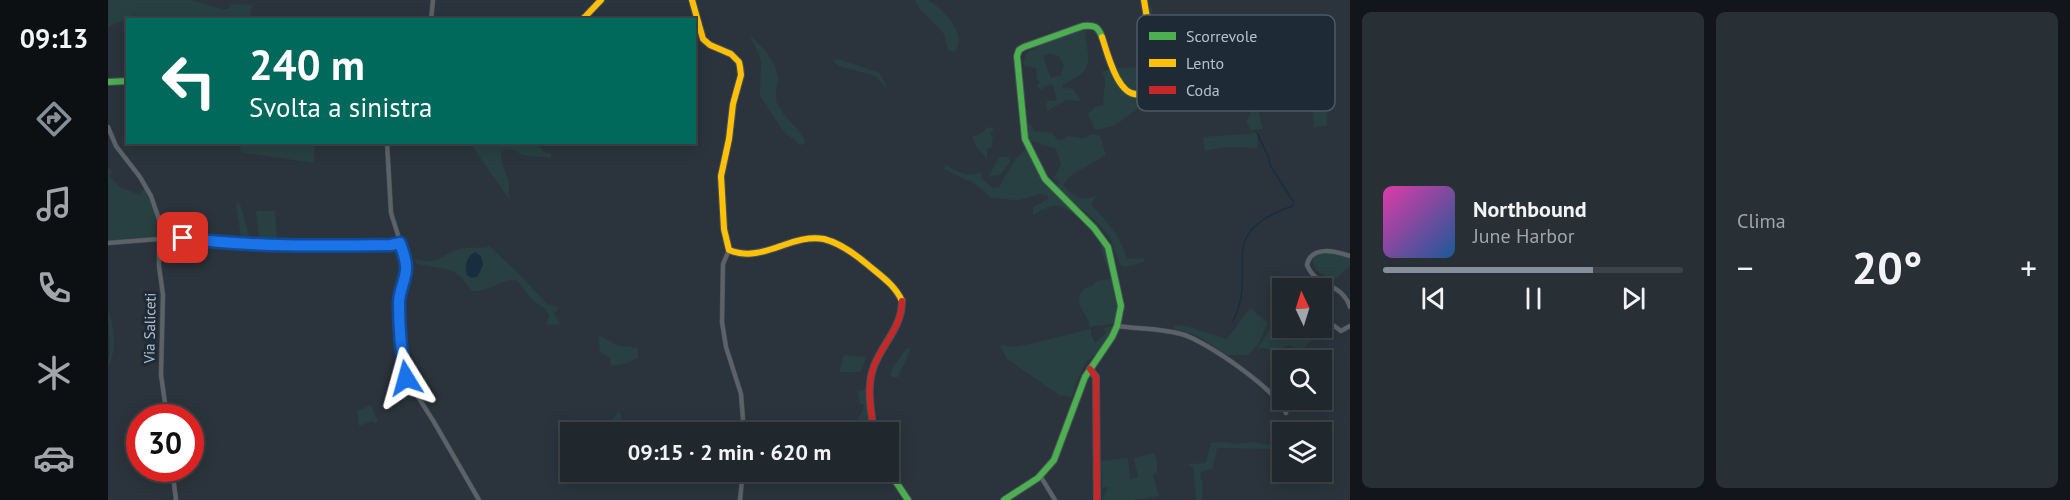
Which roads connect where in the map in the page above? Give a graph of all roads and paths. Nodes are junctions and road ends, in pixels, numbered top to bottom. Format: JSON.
{"nodes":[{"id":1,"x":433,"y":0,"type":"edge"},
{"id":2,"x":601,"y":0,"type":"edge"},
{"id":3,"x":692,"y":0,"type":"edge"},
{"id":4,"x":1144,"y":0,"type":"edge"},
{"id":5,"x":1146,"y":15,"type":"edge"},
{"id":6,"x":431,"y":18,"type":"edge"},
{"id":7,"x":584,"y":18,"type":"edge"},
{"id":8,"x":126,"y":81,"type":"edge"},
{"id":9,"x":108,"y":82,"type":"edge"},
{"id":10,"x":1137,"y":95,"type":"edge"},
{"id":11,"x":108,"y":127,"type":"edge"},
{"id":12,"x":387,"y":144,"type":"edge"},
{"id":13,"x":164,"y":234,"type":"junction"},
{"id":14,"x":159,"y":239,"type":"junction"},
{"id":15,"x":108,"y":243,"type":"edge"},
{"id":16,"x":400,"y":243,"type":"junction"},
{"id":17,"x":729,"y":250,"type":"junction"},
{"id":18,"x":1350,"y":256,"type":"edge"},
{"id":19,"x":1350,"y":307,"type":"edge"},
{"id":20,"x":1333,"y":325,"type":"dead end"},
{"id":21,"x":1117,"y":326,"type":"junction"},
{"id":22,"x":1350,"y":326,"type":"edge"},
{"id":23,"x":1090,"y":369,"type":"junction"},
{"id":24,"x":165,"y":404,"type":"edge"},
{"id":25,"x":1286,"y":414,"type":"dead end"},
{"id":26,"x":743,"y":422,"type":"edge"},
{"id":27,"x":872,"y":422,"type":"edge"},
{"id":28,"x":1041,"y":477,"type":"junction"},
{"id":29,"x":174,"y":482,"type":"edge"},
{"id":30,"x":742,"y":482,"type":"edge"},
{"id":31,"x":896,"y":482,"type":"edge"},
{"id":32,"x":176,"y":500,"type":"edge"},
{"id":33,"x":479,"y":500,"type":"edge"},
{"id":34,"x":740,"y":500,"type":"edge"},
{"id":35,"x":908,"y":500,"type":"edge"},
{"id":36,"x":1004,"y":500,"type":"edge"},
{"id":37,"x":1055,"y":500,"type":"edge"},
{"id":38,"x":1096,"y":500,"type":"edge"}],
"edges":[{"from":1,"to":6,"type":"street"},
{"from":2,"to":7,"type":"main road"},
{"from":3,"to":17,"type":"main road"},
{"from":4,"to":5,"type":"main road"},
{"from":8,"to":9,"type":"main road"},
{"from":10,"to":21,"type":"main road"},
{"from":11,"to":13,"type":"street"},
{"from":12,"to":16,"type":"street"},
{"from":13,"to":14,"type":"street"},
{"from":13,"to":16,"type":"street"},
{"from":14,"to":15,"type":"street"},
{"from":14,"to":24,"type":"street","name":"Via Saliceti"},
{"from":16,"to":33,"type":"street"},
{"from":17,"to":26,"type":"street"},
{"from":17,"to":27,"type":"main road"},
{"from":18,"to":19,"type":"street"},
{"from":20,"to":22,"type":"street"},
{"from":21,"to":23,"type":"main road"},
{"from":21,"to":25,"type":"street"},
{"from":23,"to":28,"type":"main road"},
{"from":23,"to":38,"type":"main road"},
{"from":28,"to":36,"type":"main road"},
{"from":28,"to":37,"type":"street"},
{"from":29,"to":32,"type":"street"},
{"from":30,"to":34,"type":"street"},
{"from":31,"to":35,"type":"main road"}]}
